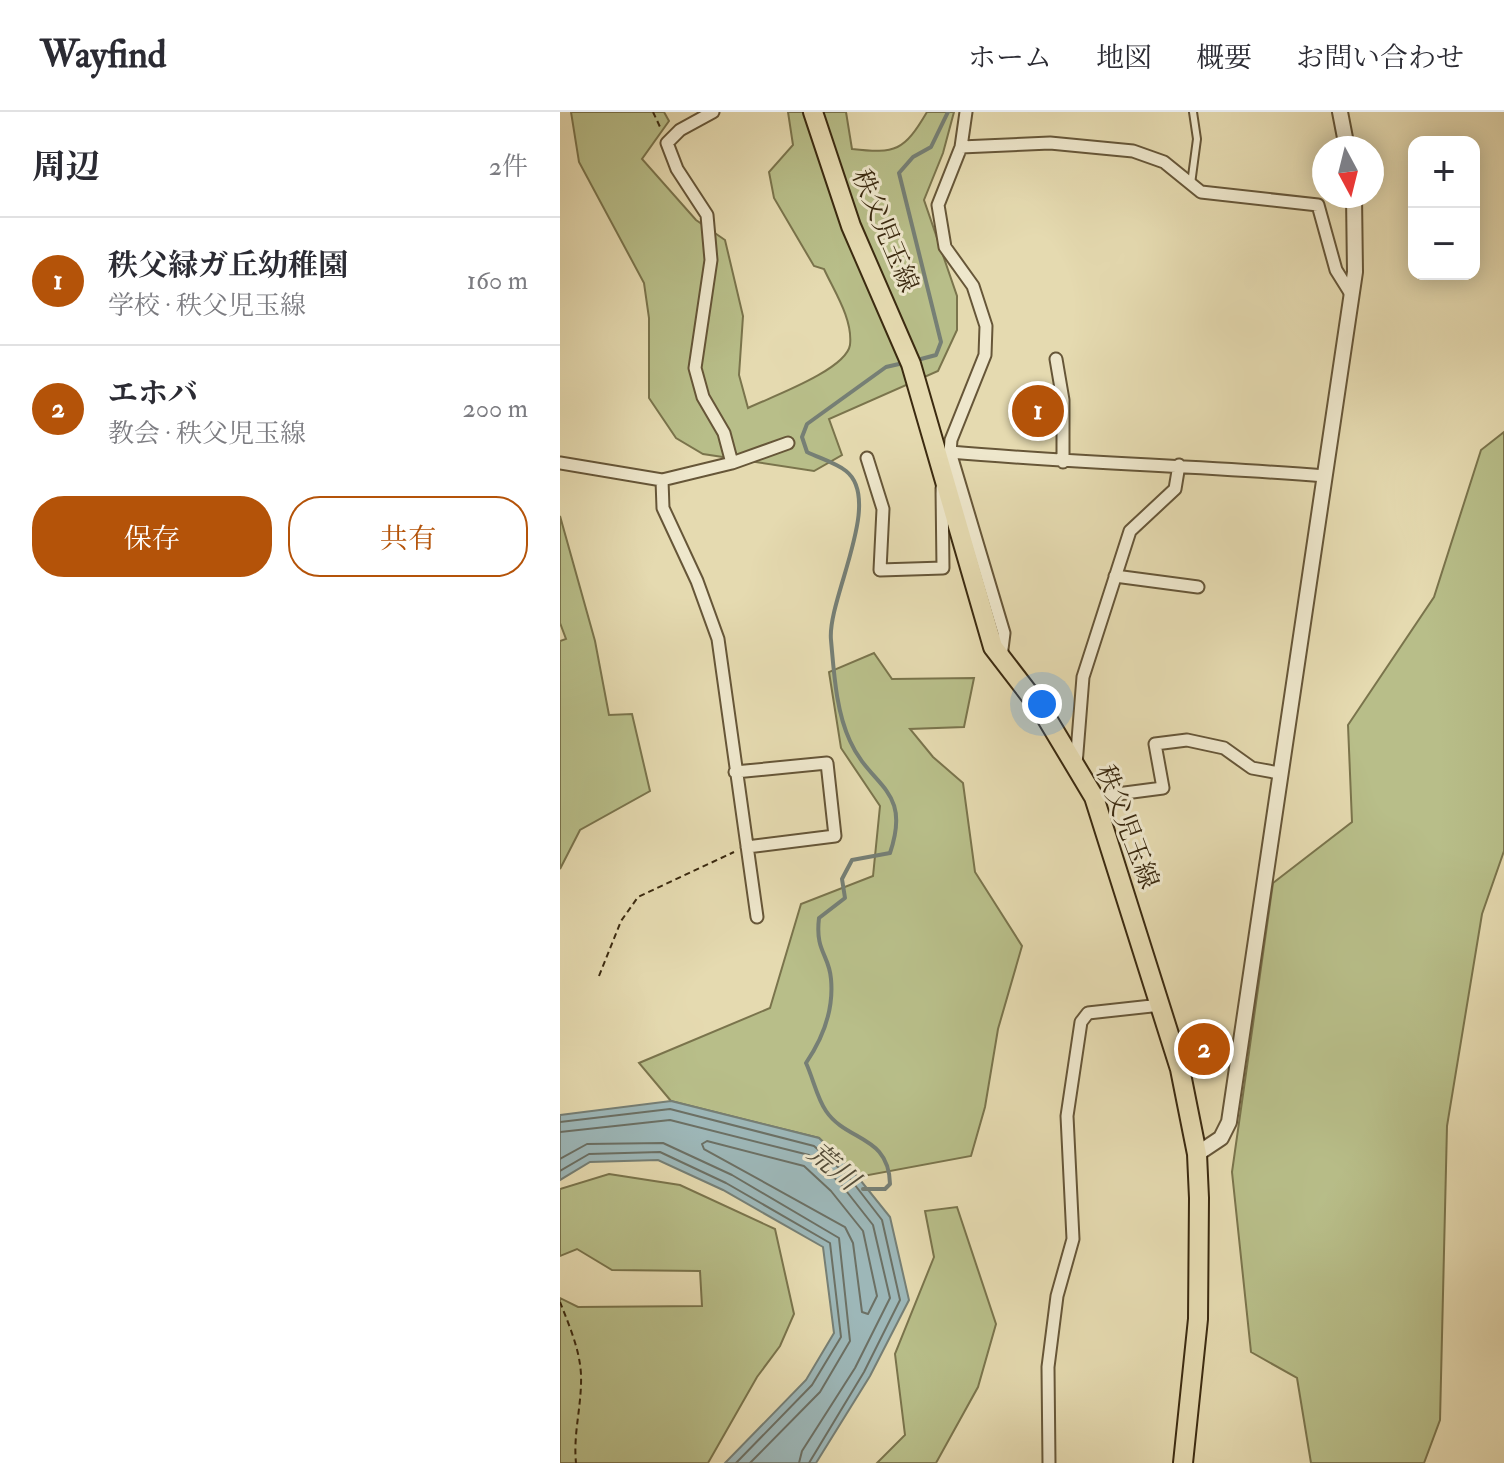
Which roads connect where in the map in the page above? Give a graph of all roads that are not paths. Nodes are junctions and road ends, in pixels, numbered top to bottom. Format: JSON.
{"nodes":[{"id":1,"x":713,"y":112,"type":"edge"},
{"id":2,"x":813,"y":112,"type":"edge"},
{"id":3,"x":966,"y":112,"type":"edge"},
{"id":4,"x":1193,"y":112,"type":"edge"},
{"id":5,"x":1340,"y":112,"type":"edge"},
{"id":6,"x":1345,"y":136,"type":"edge"},
{"id":7,"x":961,"y":147,"type":"junction"},
{"id":8,"x":1191,"y":184,"type":"junction"},
{"id":9,"x":1354,"y":208,"type":"edge"},
{"id":10,"x":1351,"y":294,"type":"junction"},
{"id":11,"x":1056,"y":359,"type":"dead end"},
{"id":12,"x":788,"y":443,"type":"dead end"},
{"id":13,"x":950,"y":452,"type":"junction"},
{"id":14,"x":867,"y":458,"type":"dead end"},
{"id":15,"x":1063,"y":462,"type":"junction"},
{"id":16,"x":560,"y":463,"type":"edge"},
{"id":17,"x":732,"y":463,"type":"junction"},
{"id":18,"x":1179,"y":465,"type":"junction"},
{"id":19,"x":941,"y":471,"type":"junction"},
{"id":20,"x":1325,"y":476,"type":"junction"},
{"id":21,"x":662,"y":480,"type":"junction"},
{"id":22,"x":1115,"y":576,"type":"junction"},
{"id":23,"x":1198,"y":587,"type":"dead end"},
{"id":24,"x":1001,"y":657,"type":"junction"},
{"id":25,"x":1076,"y":765,"type":"junction"},
{"id":26,"x":735,"y":772,"type":"junction"},
{"id":27,"x":1279,"y":773,"type":"junction"},
{"id":28,"x":1094,"y":797,"type":"junction"},
{"id":29,"x":747,"y":847,"type":"junction"},
{"id":30,"x":757,"y":917,"type":"dead end"},
{"id":31,"x":1161,"y":1005,"type":"junction"},
{"id":32,"x":1197,"y":1154,"type":"junction"},
{"id":33,"x":1049,"y":1463,"type":"edge"},
{"id":34,"x":1183,"y":1463,"type":"edge"}],
"edges":[{"from":1,"to":17,"type":"street"},
{"from":2,"to":19,"type":"main road","name":"秩父児玉線"},
{"from":3,"to":7,"type":"street"},
{"from":4,"to":8,"type":"lane"},
{"from":5,"to":6,"type":"street"},
{"from":7,"to":8,"type":"street"},
{"from":7,"to":13,"type":"street"},
{"from":8,"to":10,"type":"street"},
{"from":9,"to":10,"type":"street"},
{"from":10,"to":20,"type":"street"},
{"from":11,"to":15,"type":"street"},
{"from":12,"to":17,"type":"street"},
{"from":13,"to":15,"type":"street"},
{"from":13,"to":24,"type":"street"},
{"from":14,"to":19,"type":"street"},
{"from":15,"to":18,"type":"street"},
{"from":16,"to":21,"type":"street"},
{"from":17,"to":21,"type":"street"},
{"from":18,"to":20,"type":"street"},
{"from":18,"to":22,"type":"street"},
{"from":19,"to":24,"type":"main road","name":"秩父児玉線"},
{"from":20,"to":27,"type":"street"},
{"from":21,"to":26,"type":"street"},
{"from":22,"to":23,"type":"street"},
{"from":22,"to":25,"type":"street"},
{"from":24,"to":25,"type":"main road","name":"秩父児玉線"},
{"from":25,"to":28,"type":"main road","name":"秩父児玉線"},
{"from":26,"to":29,"type":"street"},
{"from":26,"to":29,"type":"street"},
{"from":27,"to":28,"type":"street"},
{"from":27,"to":32,"type":"street"},
{"from":28,"to":31,"type":"main road","name":"秩父児玉線"},
{"from":29,"to":30,"type":"street"},
{"from":31,"to":32,"type":"main road","name":"秩父児玉線"},
{"from":31,"to":33,"type":"street"},
{"from":32,"to":34,"type":"main road","name":"秩父児玉線"}]}
